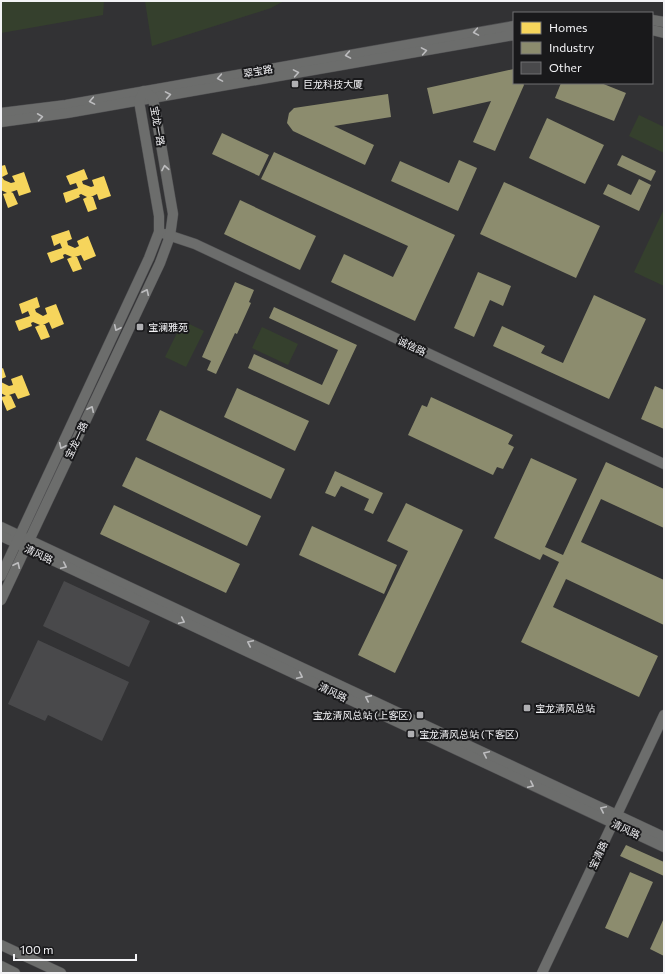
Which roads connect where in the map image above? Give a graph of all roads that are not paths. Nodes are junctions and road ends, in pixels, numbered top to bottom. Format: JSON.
{"nodes":[{"id":1,"x":653,"y":20,"type":"edge"},
{"id":2,"x":664,"y":22,"type":"edge"},
{"id":3,"x":513,"y":26,"type":"edge"},
{"id":4,"x":653,"y":30,"type":"edge"},
{"id":5,"x":664,"y":33,"type":"edge"},
{"id":6,"x":513,"y":35,"type":"edge"},
{"id":7,"x":144,"y":91,"type":"junction"},
{"id":8,"x":153,"y":98,"type":"junction"},
{"id":9,"x":139,"y":100,"type":"junction"},
{"id":10,"x":1,"y":113,"type":"edge"},
{"id":11,"x":1,"y":122,"type":"edge"},
{"id":12,"x":159,"y":232,"type":"junction"},
{"id":13,"x":170,"y":236,"type":"junction"},
{"id":14,"x":664,"y":464,"type":"edge"},
{"id":15,"x":1,"y":527,"type":"edge"},
{"id":16,"x":1,"y":536,"type":"edge"},
{"id":17,"x":23,"y":541,"type":"junction"},
{"id":18,"x":1,"y":576,"type":"edge"},
{"id":19,"x":1,"y":600,"type":"edge"},
{"id":20,"x":664,"y":715,"type":"edge"},
{"id":21,"x":615,"y":819,"type":"junction"},
{"id":22,"x":664,"y":837,"type":"edge"},
{"id":23,"x":664,"y":847,"type":"edge"},
{"id":24,"x":1,"y":945,"type":"edge"},
{"id":25,"x":1,"y":966,"type":"edge"},
{"id":26,"x":15,"y":973,"type":"edge"},
{"id":27,"x":61,"y":973,"type":"edge"},
{"id":28,"x":542,"y":973,"type":"edge"}],
"edges":[{"from":1,"to":2,"type":"street"},
{"from":3,"to":7,"type":"street","name":"翠宝路","one_way":true},
{"from":4,"to":5,"type":"street"},
{"from":8,"to":6,"type":"street","name":"翠宝路","one_way":true},
{"from":7,"to":8,"type":"street","name":"宝龙一路"},
{"from":7,"to":9,"type":"street","name":"宝龙一路"},
{"from":7,"to":10,"type":"street","name":"翠宝路","one_way":true},
{"from":8,"to":9,"type":"street","name":"翠宝路"},
{"from":13,"to":8,"type":"street","name":"宝龙一路","one_way":true},
{"from":11,"to":9,"type":"street","name":"翠宝路","one_way":true},
{"from":9,"to":12,"type":"street","name":"宝龙一路"},
{"from":12,"to":13,"type":"street","name":"诚信路"},
{"from":12,"to":17,"type":"street","name":"宝龙一路","one_way":true},
{"from":13,"to":14,"type":"street","name":"诚信路"},
{"from":17,"to":13,"type":"street","name":"宝龙一路","one_way":true},
{"from":15,"to":17,"type":"street","name":"清风路"},
{"from":16,"to":17,"type":"street","name":"清风路"},
{"from":17,"to":18,"type":"street","name":"宝龙一路"},
{"from":19,"to":17,"type":"street","name":"宝龙一路","one_way":true},
{"from":17,"to":21,"type":"street","name":"清风路"},
{"from":20,"to":21,"type":"street","name":"宝清路"},
{"from":21,"to":22,"type":"street","name":"清风路"},
{"from":21,"to":23,"type":"street","name":"清风路"},
{"from":21,"to":28,"type":"street","name":"宝清路"},
{"from":24,"to":27,"type":"street"},
{"from":25,"to":26,"type":"street"}]}
